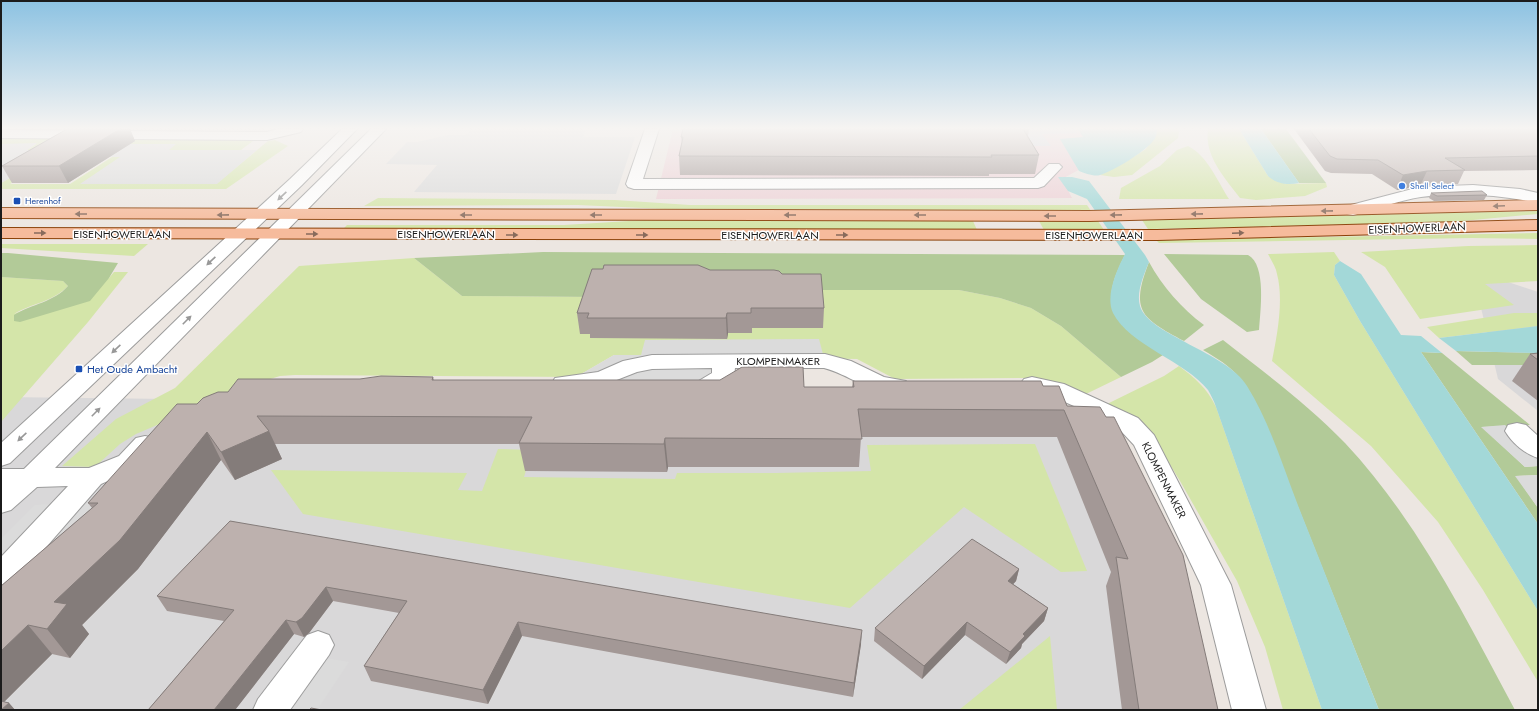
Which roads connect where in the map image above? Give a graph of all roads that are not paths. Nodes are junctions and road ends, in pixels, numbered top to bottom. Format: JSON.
{"nodes":[{"id":1,"x":316,"y":162,"type":"edge"},
{"id":2,"x":346,"y":162,"type":"edge"},
{"id":3,"x":641,"y":162,"type":"edge"},
{"id":4,"x":1054,"y":167,"type":"dead end"},
{"id":5,"x":1538,"y":198,"type":"edge"},
{"id":6,"x":1538,"y":205,"type":"edge"},
{"id":7,"x":1353,"y":210,"type":"junction"},
{"id":8,"x":1,"y":213,"type":"edge"},
{"id":9,"x":262,"y":214,"type":"junction"},
{"id":10,"x":295,"y":214,"type":"junction"},
{"id":11,"x":1538,"y":225,"type":"edge"},
{"id":12,"x":1,"y":233,"type":"edge"},
{"id":13,"x":239,"y":234,"type":"junction"},
{"id":14,"x":273,"y":234,"type":"junction"},
{"id":15,"x":724,"y":362,"type":"junction"},
{"id":16,"x":604,"y":378,"type":"junction"},
{"id":17,"x":545,"y":383,"type":"edge"},
{"id":18,"x":1008,"y":384,"type":"edge"},
{"id":19,"x":920,"y":386,"type":"edge"},
{"id":20,"x":666,"y":390,"type":"edge"},
{"id":21,"x":622,"y":392,"type":"edge"},
{"id":22,"x":165,"y":429,"type":"edge"},
{"id":23,"x":1517,"y":431,"type":"dead end"},
{"id":24,"x":1538,"y":450,"type":"edge"},
{"id":25,"x":1,"y":457,"type":"edge"},
{"id":26,"x":31,"y":477,"type":"junction"},
{"id":27,"x":92,"y":477,"type":"junction"},
{"id":28,"x":1,"y":478,"type":"edge"},
{"id":29,"x":1,"y":503,"type":"edge"},
{"id":30,"x":1,"y":574,"type":"edge"},
{"id":31,"x":318,"y":645,"type":"dead end"},
{"id":32,"x":270,"y":710,"type":"edge"},
{"id":33,"x":1249,"y":710,"type":"edge"}],
"edges":[{"from":1,"to":9,"type":"street","one_way":true},
{"from":2,"to":10,"type":"street"},
{"from":3,"to":4,"type":"street"},
{"from":5,"to":7,"type":"street","name":"EISENHOWERLAAN"},
{"from":6,"to":7,"type":"main road","name":"EISENHOWERLAAN","one_way":true},
{"from":7,"to":10,"type":"main road","name":"EISENHOWERLAAN","one_way":true},
{"from":9,"to":8,"type":"main road","name":"EISENHOWERLAAN","one_way":true},
{"from":9,"to":10,"type":"main road","name":"EISENHOWERLAAN"},
{"from":9,"to":13,"type":"street"},
{"from":10,"to":14,"type":"street"},
{"from":14,"to":11,"type":"main road","name":"EISENHOWERLAAN","one_way":true},
{"from":12,"to":13,"type":"main road","name":"EISENHOWERLAAN","one_way":true},
{"from":13,"to":14,"type":"main road","name":"EISENHOWERLAAN"},
{"from":13,"to":25,"type":"street","one_way":true},
{"from":26,"to":14,"type":"street","one_way":true},
{"from":15,"to":16,"type":"street","name":"KLOMPENMAKER"},
{"from":15,"to":19,"type":"street","name":"KLOMPENMAKER"},
{"from":15,"to":20,"type":"street","name":"KLOMPENMAKER"},
{"from":16,"to":17,"type":"street","name":"KLOMPENMAKER"},
{"from":16,"to":21,"type":"street"},
{"from":18,"to":33,"type":"street","name":"KLOMPENMAKER"},
{"from":22,"to":27,"type":"street"},
{"from":23,"to":24,"type":"street"},
{"from":26,"to":27,"type":"street"},
{"from":26,"to":28,"type":"street"},
{"from":26,"to":29,"type":"street"},
{"from":27,"to":30,"type":"street"},
{"from":31,"to":32,"type":"street"}]}
